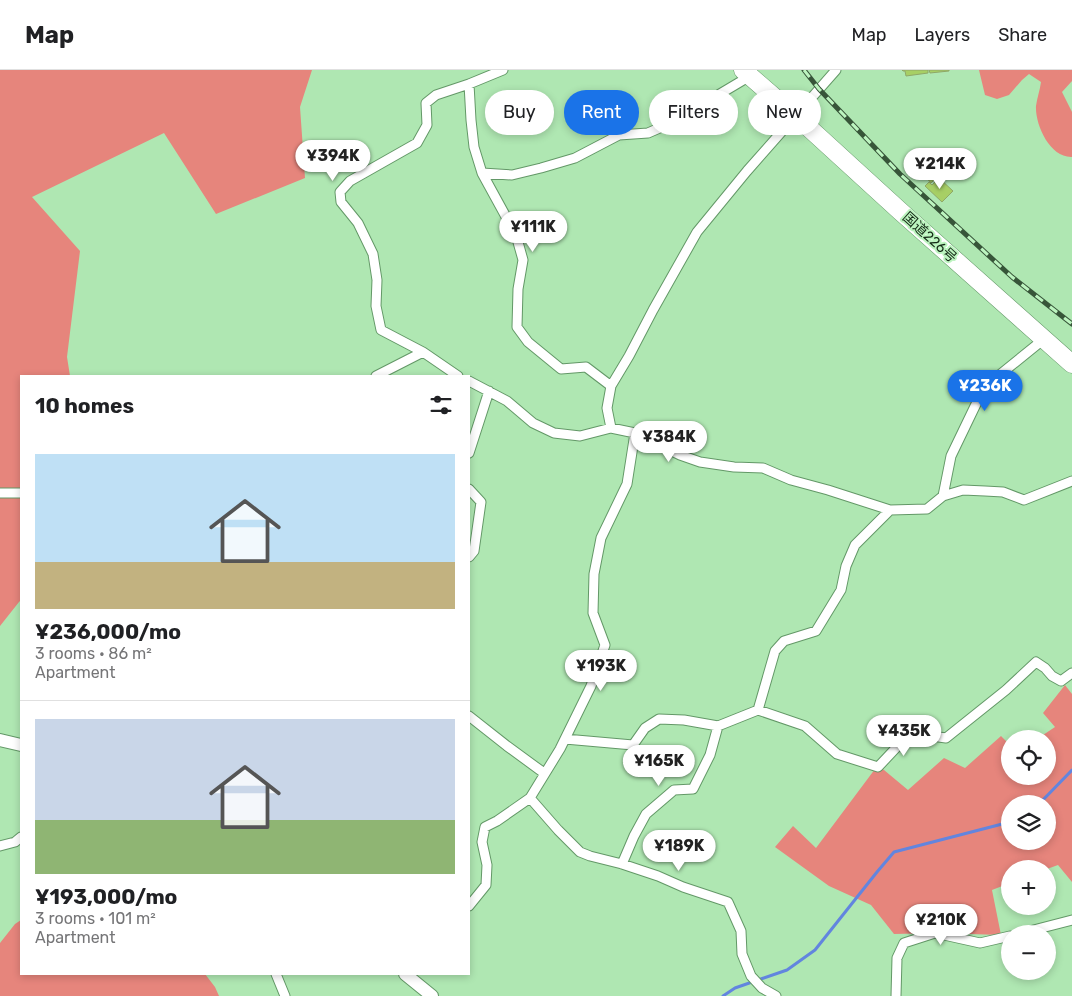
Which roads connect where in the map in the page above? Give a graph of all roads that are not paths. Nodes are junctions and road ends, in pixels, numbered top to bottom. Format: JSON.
{"nodes":[{"id":1,"x":503,"y":70,"type":"edge"},
{"id":2,"x":836,"y":70,"type":"edge"},
{"id":3,"x":747,"y":73,"type":"edge"},
{"id":4,"x":469,"y":84,"type":"junction"},
{"id":5,"x":766,"y":90,"type":"edge"},
{"id":6,"x":819,"y":90,"type":"edge"},
{"id":7,"x":779,"y":135,"type":"edge"},
{"id":8,"x":817,"y":135,"type":"edge"},
{"id":9,"x":482,"y":173,"type":"junction"},
{"id":10,"x":1044,"y":339,"type":"junction"},
{"id":11,"x":423,"y":352,"type":"junction"},
{"id":12,"x":1072,"y":364,"type":"edge"},
{"id":13,"x":378,"y":375,"type":"edge"},
{"id":14,"x":457,"y":375,"type":"edge"},
{"id":15,"x":470,"y":382,"type":"edge"},
{"id":16,"x":611,"y":386,"type":"junction"},
{"id":17,"x":489,"y":391,"type":"junction"},
{"id":18,"x":611,"y":428,"type":"junction"},
{"id":19,"x":635,"y":433,"type":"junction"},
{"id":20,"x":470,"y":450,"type":"edge"},
{"id":21,"x":1072,"y":482,"type":"edge"},
{"id":22,"x":470,"y":490,"type":"edge"},
{"id":23,"x":20,"y":492,"type":"edge"},
{"id":24,"x":0,"y":493,"type":"edge"},
{"id":25,"x":943,"y":496,"type":"junction"},
{"id":26,"x":890,"y":510,"type":"junction"},
{"id":27,"x":470,"y":556,"type":"edge"},
{"id":28,"x":1072,"y":673,"type":"edge"},
{"id":29,"x":758,"y":710,"type":"junction"},
{"id":30,"x":470,"y":717,"type":"edge"},
{"id":31,"x":718,"y":726,"type":"junction"},
{"id":32,"x":566,"y":739,"type":"junction"},
{"id":33,"x":0,"y":740,"type":"edge"},
{"id":34,"x":20,"y":746,"type":"edge"},
{"id":35,"x":544,"y":774,"type":"junction"},
{"id":36,"x":530,"y":798,"type":"junction"},
{"id":37,"x":20,"y":838,"type":"edge"},
{"id":38,"x":0,"y":846,"type":"edge"},
{"id":39,"x":622,"y":864,"type":"junction"},
{"id":40,"x":470,"y":905,"type":"edge"},
{"id":41,"x":1072,"y":920,"type":"edge"},
{"id":42,"x":1053,"y":925,"type":"edge"},
{"id":43,"x":1001,"y":938,"type":"edge"},
{"id":44,"x":276,"y":975,"type":"edge"},
{"id":45,"x":409,"y":975,"type":"edge"},
{"id":46,"x":285,"y":996,"type":"edge"},
{"id":47,"x":432,"y":996,"type":"edge"},
{"id":48,"x":776,"y":996,"type":"edge"},
{"id":49,"x":896,"y":996,"type":"edge"}],
"edges":[{"from":1,"to":4,"type":"street"},
{"from":2,"to":6,"type":"street"},
{"from":3,"to":5,"type":"highway","name":"国道226号"},
{"from":3,"to":9,"type":"street"},
{"from":4,"to":9,"type":"street"},
{"from":4,"to":11,"type":"street"},
{"from":7,"to":16,"type":"street"},
{"from":8,"to":10,"type":"highway","name":"国道226号"},
{"from":9,"to":16,"type":"street"},
{"from":10,"to":12,"type":"highway","name":"国道226号"},
{"from":10,"to":25,"type":"street"},
{"from":11,"to":13,"type":"street"},
{"from":11,"to":14,"type":"street"},
{"from":15,"to":17,"type":"street"},
{"from":16,"to":18,"type":"street"},
{"from":17,"to":18,"type":"street"},
{"from":17,"to":20,"type":"street"},
{"from":18,"to":19,"type":"street"},
{"from":19,"to":26,"type":"street"},
{"from":19,"to":32,"type":"street"},
{"from":21,"to":25,"type":"street"},
{"from":22,"to":27,"type":"street"},
{"from":23,"to":24,"type":"street"},
{"from":25,"to":26,"type":"street"},
{"from":26,"to":29,"type":"street"},
{"from":28,"to":29,"type":"street"},
{"from":29,"to":31,"type":"street"},
{"from":30,"to":35,"type":"street"},
{"from":31,"to":32,"type":"street"},
{"from":31,"to":39,"type":"street"},
{"from":32,"to":35,"type":"street"},
{"from":33,"to":34,"type":"street"},
{"from":35,"to":36,"type":"street"},
{"from":36,"to":39,"type":"street"},
{"from":36,"to":40,"type":"street"},
{"from":37,"to":38,"type":"street"},
{"from":39,"to":48,"type":"street"},
{"from":41,"to":42,"type":"street"},
{"from":43,"to":49,"type":"street"},
{"from":44,"to":46,"type":"street"},
{"from":45,"to":47,"type":"street"}]}
